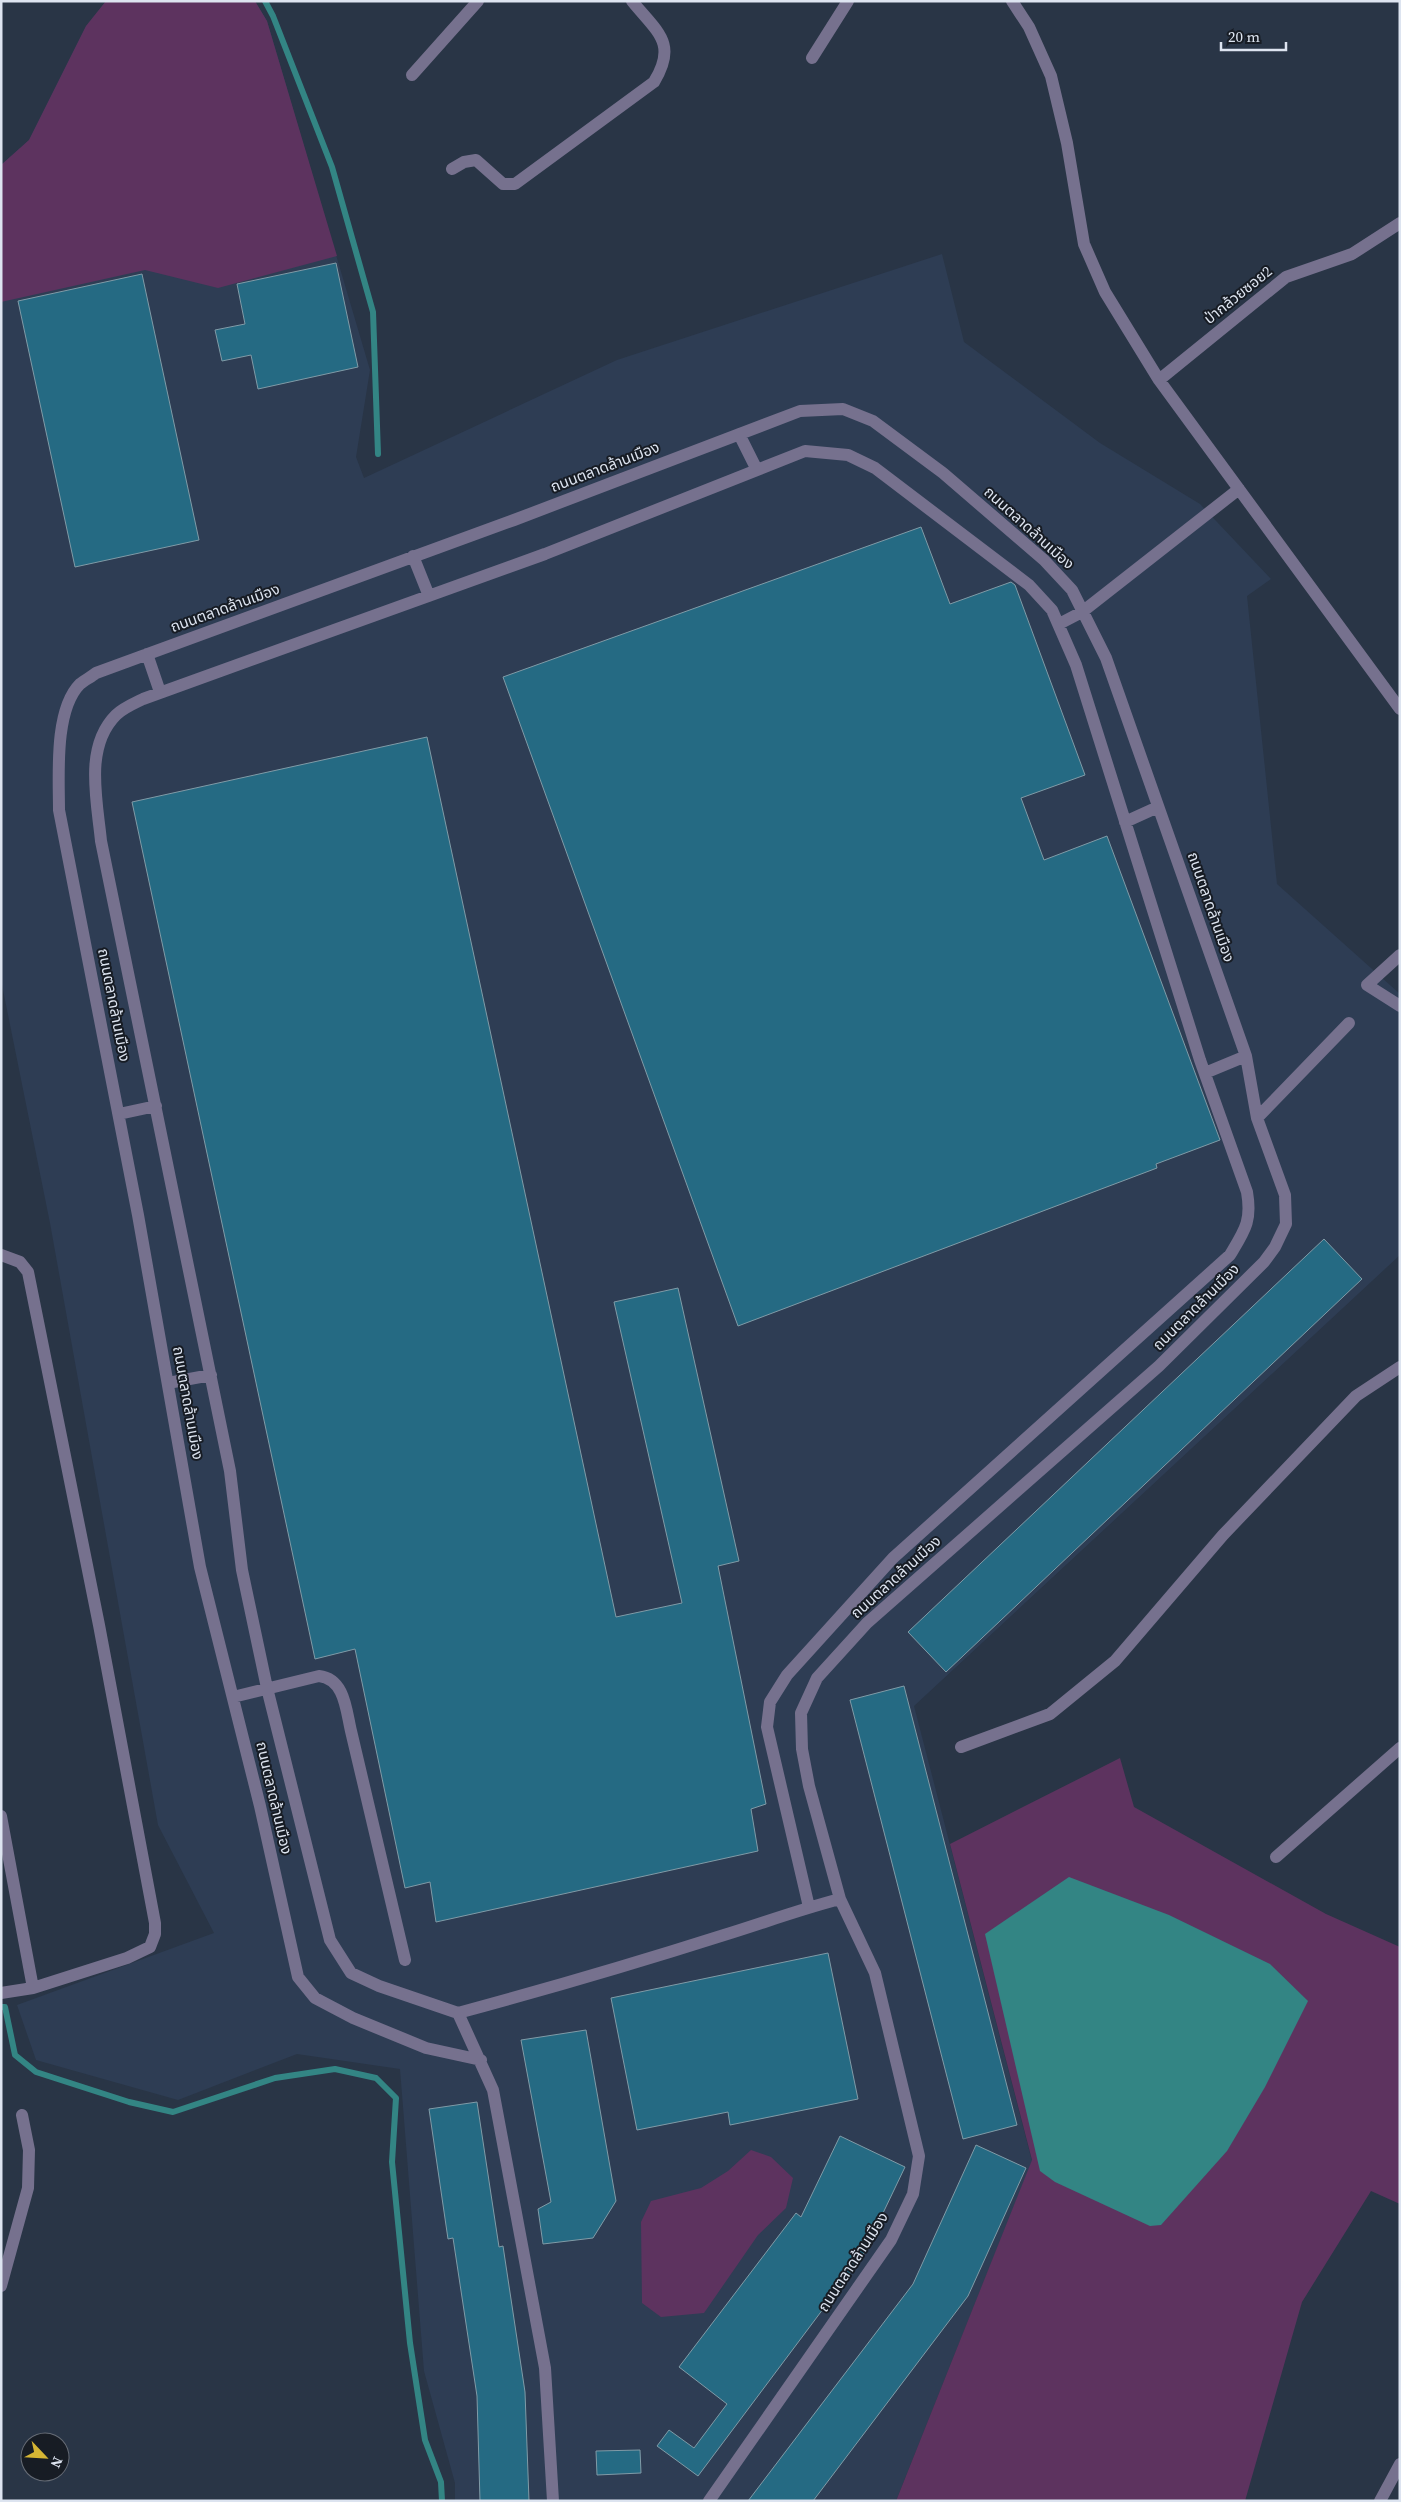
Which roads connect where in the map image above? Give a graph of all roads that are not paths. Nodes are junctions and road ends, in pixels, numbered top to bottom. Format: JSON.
{"nodes":[{"id":1,"x":478,"y":1,"type":"edge"},
{"id":2,"x":632,"y":1,"type":"edge"},
{"id":3,"x":848,"y":1,"type":"edge"},
{"id":4,"x":1012,"y":1,"type":"edge"},
{"id":5,"x":812,"y":58,"type":"dead end"},
{"id":6,"x":412,"y":75,"type":"dead end"},
{"id":7,"x":452,"y":169,"type":"dead end"},
{"id":8,"x":1400,"y":223,"type":"edge"},
{"id":9,"x":1159,"y":380,"type":"junction"},
{"id":10,"x":739,"y":434,"type":"junction"},
{"id":11,"x":757,"y":470,"type":"junction"},
{"id":12,"x":1239,"y":489,"type":"junction"},
{"id":13,"x":413,"y":556,"type":"junction"},
{"id":14,"x":429,"y":596,"type":"junction"},
{"id":15,"x":1082,"y":612,"type":"junction"},
{"id":16,"x":1059,"y":624,"type":"junction"},
{"id":17,"x":147,"y":654,"type":"junction"},
{"id":18,"x":160,"y":692,"type":"junction"},
{"id":19,"x":1400,"y":710,"type":"edge"},
{"id":20,"x":1158,"y":807,"type":"junction"},
{"id":21,"x":1125,"y":822,"type":"junction"},
{"id":22,"x":1400,"y":955,"type":"edge"},
{"id":23,"x":1400,"y":1006,"type":"edge"},
{"id":24,"x":1349,"y":1023,"type":"dead end"},
{"id":25,"x":1246,"y":1056,"type":"junction"},
{"id":26,"x":1205,"y":1073,"type":"junction"},
{"id":27,"x":156,"y":1106,"type":"junction"},
{"id":28,"x":118,"y":1114,"type":"junction"},
{"id":29,"x":1257,"y":1118,"type":"junction"},
{"id":30,"x":1,"y":1255,"type":"edge"},
{"id":31,"x":1400,"y":1367,"type":"edge"},
{"id":32,"x":211,"y":1375,"type":"junction"},
{"id":33,"x":168,"y":1383,"type":"junction"},
{"id":34,"x":267,"y":1688,"type":"junction"},
{"id":35,"x":233,"y":1697,"type":"junction"},
{"id":36,"x":961,"y":1747,"type":"dead end"},
{"id":37,"x":1400,"y":1748,"type":"edge"},
{"id":38,"x":1,"y":1816,"type":"edge"},
{"id":39,"x":1276,"y":1857,"type":"dead end"},
{"id":40,"x":840,"y":1899,"type":"junction"},
{"id":41,"x":809,"y":1907,"type":"junction"},
{"id":42,"x":405,"y":1960,"type":"dead end"},
{"id":43,"x":33,"y":1988,"type":"junction"},
{"id":44,"x":1,"y":1993,"type":"edge"},
{"id":45,"x":458,"y":2013,"type":"junction"},
{"id":46,"x":481,"y":2060,"type":"junction"},
{"id":47,"x":22,"y":2115,"type":"dead end"},
{"id":48,"x":1,"y":2286,"type":"edge"},
{"id":49,"x":1400,"y":2464,"type":"edge"},
{"id":50,"x":553,"y":2501,"type":"edge"},
{"id":51,"x":709,"y":2501,"type":"edge"},
{"id":52,"x":1380,"y":2501,"type":"edge"}],
"edges":[{"from":1,"to":6,"type":"street"},
{"from":2,"to":7,"type":"street"},
{"from":3,"to":5,"type":"street"},
{"from":4,"to":9,"type":"street"},
{"from":8,"to":9,"type":"street","name":"ป่ากล้วยซอย2"},
{"from":9,"to":12,"type":"street"},
{"from":10,"to":11,"type":"street"},
{"from":10,"to":13,"type":"street","name":"ถนนตลาดล้านเมือง"},
{"from":10,"to":15,"type":"street","name":"ถนนตลาดล้านเมือง"},
{"from":11,"to":14,"type":"street","name":"ถนนตลาดล้านเมือง"},
{"from":11,"to":16,"type":"street","name":"ถนนตลาดล้านเมือง"},
{"from":12,"to":15,"type":"street"},
{"from":12,"to":19,"type":"street"},
{"from":13,"to":14,"type":"street"},
{"from":13,"to":17,"type":"street","name":"ถนนตลาดล้านเมือง"},
{"from":14,"to":18,"type":"street","name":"ถนนตลาดล้านเมือง"},
{"from":15,"to":16,"type":"street"},
{"from":15,"to":20,"type":"street","name":"ถนนตลาดล้านเมือง"},
{"from":16,"to":21,"type":"street","name":"ถนนตลาดล้านเมือง"},
{"from":17,"to":18,"type":"street"},
{"from":17,"to":28,"type":"street","name":"ถนนตลาดล้านเมือง"},
{"from":18,"to":27,"type":"street","name":"ถนนตลาดล้านเมือง"},
{"from":20,"to":21,"type":"street"},
{"from":20,"to":25,"type":"street","name":"ถนนตลาดล้านเมือง"},
{"from":21,"to":26,"type":"street","name":"ถนนตลาดล้านเมือง"},
{"from":22,"to":23,"type":"street"},
{"from":24,"to":29,"type":"street"},
{"from":25,"to":26,"type":"street"},
{"from":25,"to":29,"type":"street","name":"ถนนตลาดล้านเมือง"},
{"from":26,"to":41,"type":"street","name":"ถนนตลาดล้านเมือง"},
{"from":27,"to":28,"type":"street"},
{"from":27,"to":32,"type":"street","name":"ถนนตลาดล้านเมือง"},
{"from":28,"to":33,"type":"street","name":"ถนนตลาดล้านเมือง"},
{"from":29,"to":40,"type":"street","name":"ถนนตลาดล้านเมือง"},
{"from":30,"to":43,"type":"street"},
{"from":31,"to":36,"type":"street"},
{"from":32,"to":33,"type":"street"},
{"from":32,"to":34,"type":"street","name":"ถนนตลาดล้านเมือง"},
{"from":33,"to":35,"type":"street","name":"ถนนตลาดล้านเมือง"},
{"from":34,"to":35,"type":"street"},
{"from":34,"to":42,"type":"street"},
{"from":34,"to":45,"type":"street","name":"ถนนตลาดล้านเมือง"},
{"from":35,"to":46,"type":"street","name":"ถนนตลาดล้านเมือง"},
{"from":37,"to":39,"type":"street"},
{"from":38,"to":43,"type":"street"},
{"from":40,"to":41,"type":"street"},
{"from":40,"to":51,"type":"street","name":"ถนนตลาดล้านเมือง"},
{"from":41,"to":45,"type":"street"},
{"from":43,"to":44,"type":"street"},
{"from":45,"to":46,"type":"street"},
{"from":46,"to":50,"type":"street"},
{"from":47,"to":48,"type":"street"},
{"from":49,"to":52,"type":"street"}]}
